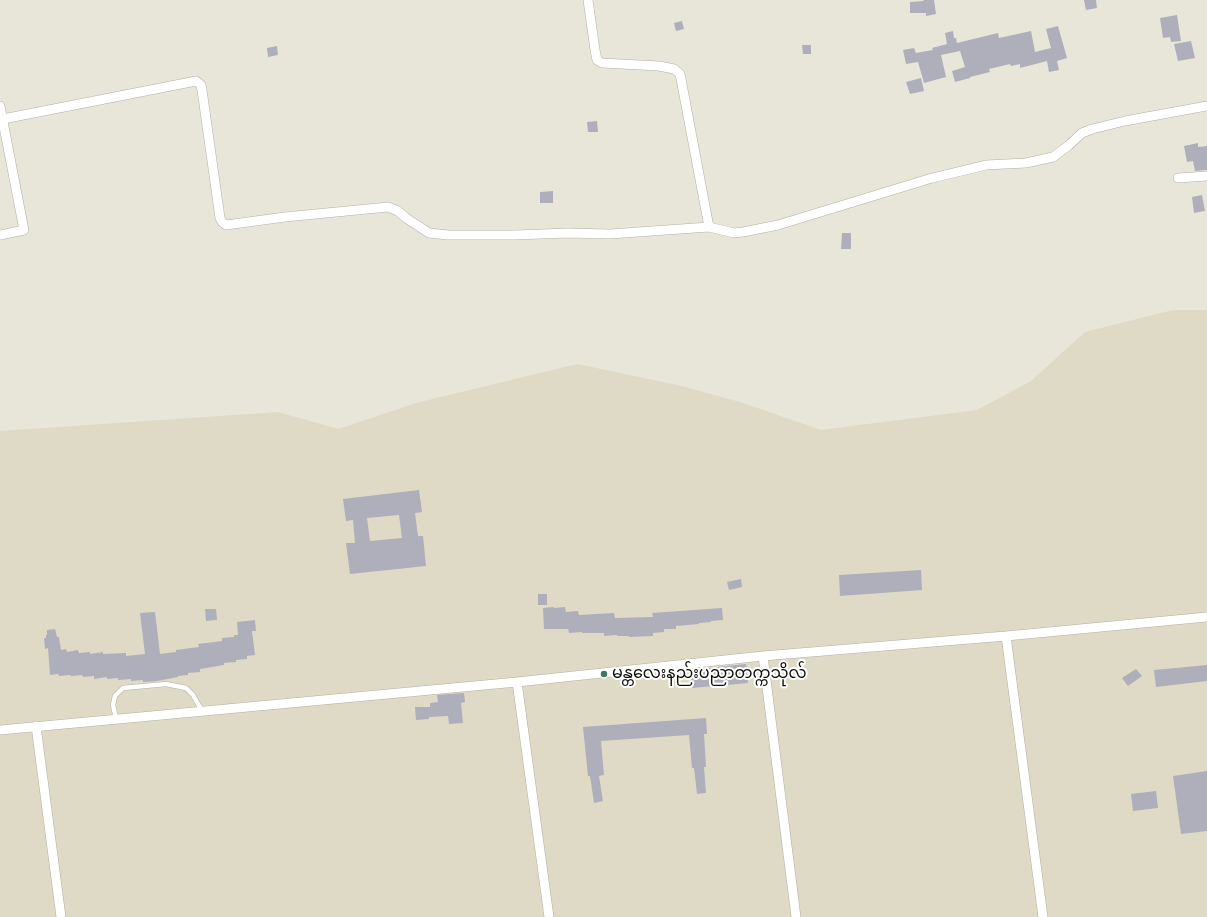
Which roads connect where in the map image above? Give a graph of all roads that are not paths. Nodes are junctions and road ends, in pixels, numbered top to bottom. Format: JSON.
{"nodes":[{"id":1,"x":588,"y":0,"type":"edge"},
{"id":2,"x":0,"y":106,"type":"edge"},
{"id":3,"x":1207,"y":106,"type":"edge"},
{"id":4,"x":3,"y":119,"type":"junction"},
{"id":5,"x":1207,"y":176,"type":"edge"},
{"id":6,"x":1178,"y":178,"type":"dead end"},
{"id":7,"x":709,"y":227,"type":"junction"},
{"id":8,"x":0,"y":235,"type":"edge"},
{"id":9,"x":1207,"y":617,"type":"edge"},
{"id":10,"x":1006,"y":636,"type":"junction"},
{"id":11,"x":763,"y":656,"type":"junction"},
{"id":12,"x":517,"y":682,"type":"junction"},
{"id":13,"x":202,"y":711,"type":"junction"},
{"id":14,"x":116,"y":719,"type":"junction"},
{"id":15,"x":36,"y":726,"type":"junction"},
{"id":16,"x":0,"y":730,"type":"edge"},
{"id":17,"x":62,"y":917,"type":"edge"},
{"id":18,"x":549,"y":917,"type":"edge"},
{"id":19,"x":796,"y":917,"type":"edge"},
{"id":20,"x":1043,"y":917,"type":"edge"}],
"edges":[{"from":1,"to":7,"type":"street"},
{"from":2,"to":4,"type":"street"},
{"from":3,"to":7,"type":"street"},
{"from":4,"to":7,"type":"street"},
{"from":4,"to":8,"type":"street"},
{"from":5,"to":6,"type":"street"},
{"from":9,"to":10,"type":"street"},
{"from":10,"to":11,"type":"street"},
{"from":10,"to":20,"type":"street"},
{"from":11,"to":12,"type":"street"},
{"from":11,"to":19,"type":"street"},
{"from":12,"to":13,"type":"street"},
{"from":12,"to":18,"type":"street"},
{"from":13,"to":14,"type":"street"},
{"from":13,"to":14,"type":"lane"},
{"from":14,"to":15,"type":"street"},
{"from":15,"to":16,"type":"street"},
{"from":15,"to":17,"type":"street"}]}
